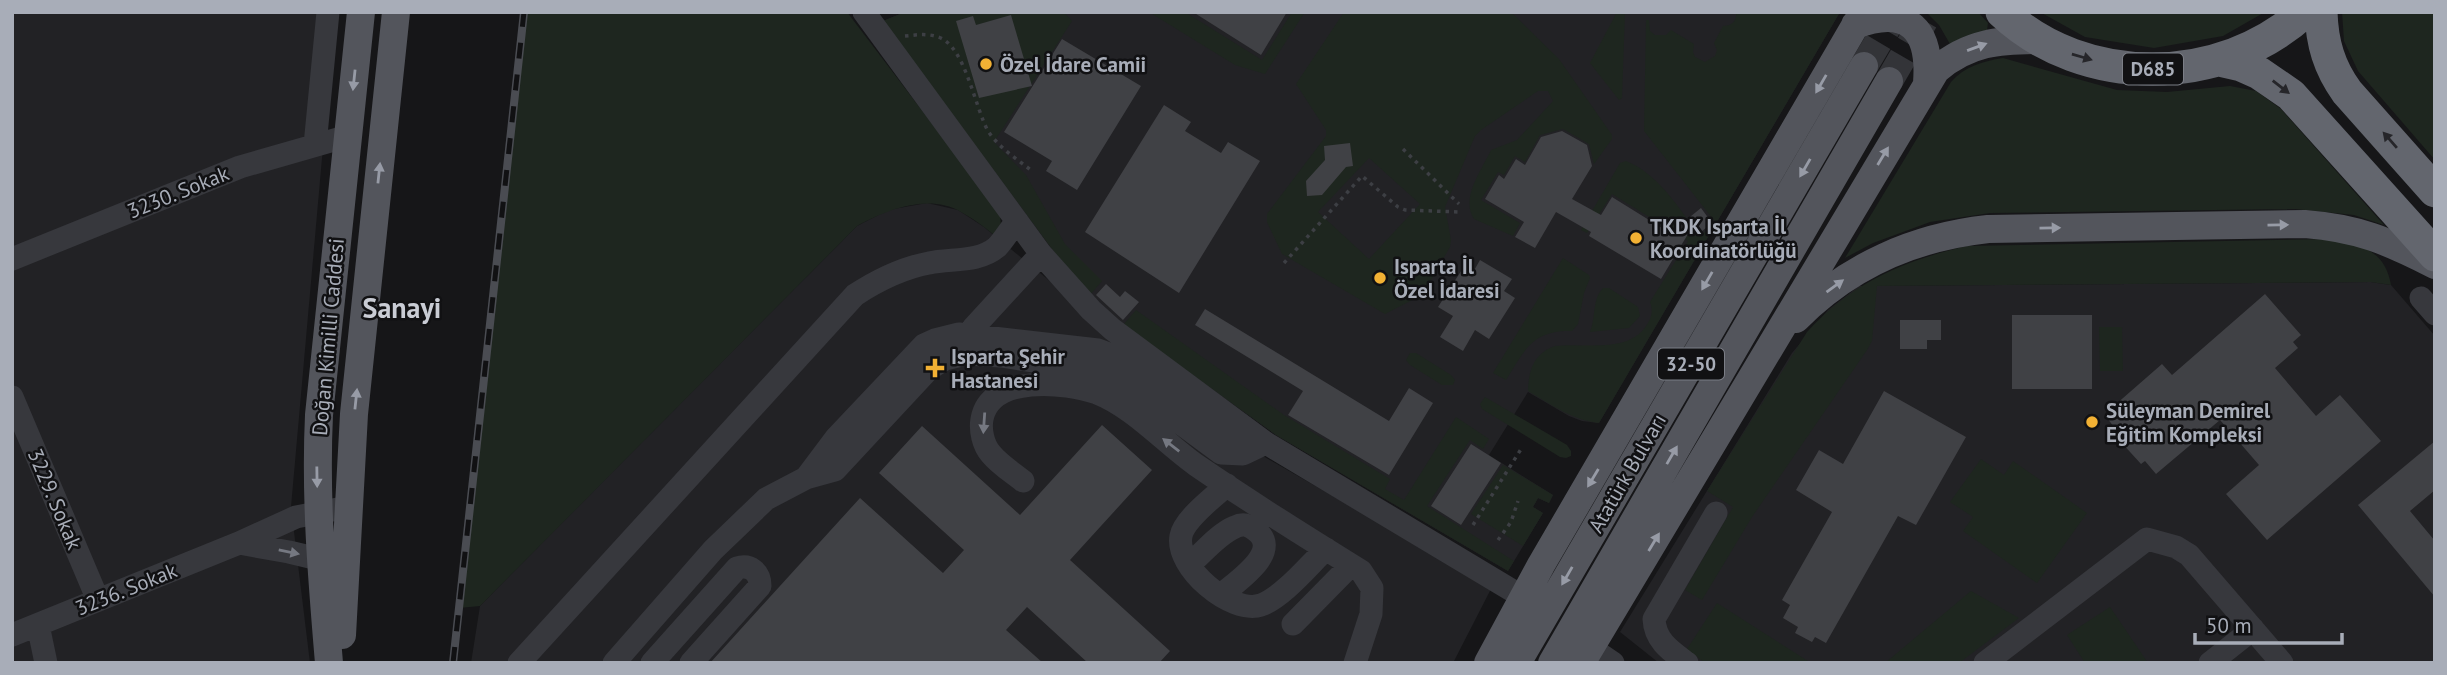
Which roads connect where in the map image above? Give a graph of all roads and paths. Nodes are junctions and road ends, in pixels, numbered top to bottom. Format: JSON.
{"nodes":[{"id":1,"x":328,"y":12,"type":"edge"},
{"id":2,"x":361,"y":12,"type":"edge"},
{"id":3,"x":396,"y":12,"type":"edge"},
{"id":4,"x":865,"y":12,"type":"edge"},
{"id":5,"x":2002,"y":12,"type":"edge"},
{"id":6,"x":2304,"y":12,"type":"edge"},
{"id":7,"x":2321,"y":12,"type":"edge"},
{"id":8,"x":1859,"y":19,"type":"edge"},
{"id":9,"x":903,"y":37,"type":"dead end"},
{"id":10,"x":2040,"y":40,"type":"junction"},
{"id":11,"x":2219,"y":60,"type":"junction"},
{"id":12,"x":1864,"y":66,"type":"tunnel mouth"},
{"id":13,"x":1889,"y":81,"type":"tunnel mouth"},
{"id":14,"x":1927,"y":83,"type":"junction"},
{"id":15,"x":348,"y":136,"type":"junction"},
{"id":16,"x":315,"y":145,"type":"junction"},
{"id":17,"x":1403,"y":149,"type":"dead end"},
{"id":18,"x":1032,"y":171,"type":"dead end"},
{"id":19,"x":2435,"y":191,"type":"edge"},
{"id":20,"x":1459,"y":204,"type":"dead end"},
{"id":21,"x":1460,"y":212,"type":"dead end"},
{"id":22,"x":1017,"y":221,"type":"junction"},
{"id":23,"x":1041,"y":254,"type":"junction"},
{"id":24,"x":2435,"y":256,"type":"edge"},
{"id":25,"x":12,"y":259,"type":"edge"},
{"id":26,"x":1284,"y":263,"type":"dead end"},
{"id":27,"x":2435,"y":265,"type":"edge"},
{"id":28,"x":973,"y":328,"type":"dead end"},
{"id":29,"x":1768,"y":350,"type":"junction"},
{"id":30,"x":12,"y":397,"type":"edge"},
{"id":31,"x":1261,"y":445,"type":"junction"},
{"id":32,"x":1523,"y":446,"type":"dead end"},
{"id":33,"x":1023,"y":481,"type":"dead end"},
{"id":34,"x":1227,"y":485,"type":"junction"},
{"id":35,"x":1518,"y":500,"type":"dead end"},
{"id":36,"x":348,"y":507,"type":"junction"},
{"id":37,"x":317,"y":511,"type":"junction"},
{"id":38,"x":1716,"y":513,"type":"dead end"},
{"id":39,"x":1473,"y":525,"type":"dead end"},
{"id":40,"x":1498,"y":540,"type":"dead end"},
{"id":41,"x":239,"y":543,"type":"junction"},
{"id":42,"x":1326,"y":548,"type":"junction"},
{"id":43,"x":333,"y":563,"type":"junction"},
{"id":44,"x":1189,"y":565,"type":"junction"},
{"id":45,"x":1351,"y":565,"type":"junction"},
{"id":46,"x":1222,"y":595,"type":"junction"},
{"id":47,"x":1523,"y":597,"type":"junction"},
{"id":48,"x":98,"y":600,"type":"junction"},
{"id":49,"x":1293,"y":624,"type":"dead end"},
{"id":50,"x":38,"y":625,"type":"junction"},
{"id":51,"x":2253,"y":629,"type":"junction"},
{"id":52,"x":12,"y":635,"type":"edge"},
{"id":53,"x":1595,"y":658,"type":"edge"},
{"id":54,"x":46,"y":663,"type":"edge"},
{"id":55,"x":330,"y":663,"type":"edge"},
{"id":56,"x":341,"y":663,"type":"edge"},
{"id":57,"x":519,"y":663,"type":"edge"},
{"id":58,"x":614,"y":663,"type":"edge"},
{"id":59,"x":652,"y":663,"type":"edge"},
{"id":60,"x":691,"y":663,"type":"edge"},
{"id":61,"x":1355,"y":663,"type":"edge"},
{"id":62,"x":1488,"y":663,"type":"edge"},
{"id":63,"x":1517,"y":663,"type":"edge"},
{"id":64,"x":1552,"y":663,"type":"edge"},
{"id":65,"x":1687,"y":663,"type":"edge"},
{"id":66,"x":1985,"y":663,"type":"edge"},
{"id":67,"x":2210,"y":663,"type":"edge"},
{"id":68,"x":2282,"y":663,"type":"edge"}],
"edges":[{"from":1,"to":16,"type":"street"},
{"from":2,"to":15,"type":"main road","name":"Doğan Kimilli Caddesi","one_way":true},
{"from":36,"to":3,"type":"main road","name":"Doğan Kimilli Caddesi","one_way":true},
{"from":4,"to":22,"type":"street"},
{"from":5,"to":10,"type":"highway","number":"D685"},
{"from":6,"to":11,"type":"highway","number":"D685"},
{"from":19,"to":7,"type":"highway","one_way":true},
{"from":8,"to":14,"type":"main road"},
{"from":8,"to":47,"type":"main road","one_way":true},
{"from":9,"to":18,"type":"path"},
{"from":10,"to":11,"type":"highway","number":"D685","one_way":true},
{"from":14,"to":10,"type":"main road","one_way":true},
{"from":11,"to":24,"type":"highway","number":"D685","one_way":true},
{"from":12,"to":63,"type":"main road","name":"Atatürk Bulvarı","number":"32-50","one_way":true},
{"from":64,"to":13,"type":"main road","name":"Atatürk Bulvarı","number":"32-50","one_way":true},
{"from":29,"to":14,"type":"main road","one_way":true},
{"from":15,"to":16,"type":"street","name":"3230. Sokak"},
{"from":15,"to":37,"type":"main road","name":"Doğan Kimilli Caddesi","one_way":true},
{"from":16,"to":25,"type":"street","name":"3230. Sokak"},
{"from":17,"to":20,"type":"path"},
{"from":21,"to":26,"type":"path"},
{"from":22,"to":23,"type":"street"},
{"from":22,"to":57,"type":"street"},
{"from":23,"to":28,"type":"street"},
{"from":23,"to":31,"type":"street"},
{"from":29,"to":27,"type":"main road","one_way":true},
{"from":53,"to":29,"type":"main road","one_way":true},
{"from":30,"to":48,"type":"street","name":"3229. Sokak"},
{"from":31,"to":47,"type":"street"},
{"from":31,"to":58,"type":"street"},
{"from":32,"to":39,"type":"path"},
{"from":34,"to":33,"type":"street","one_way":true},
{"from":34,"to":42,"type":"street"},
{"from":34,"to":44,"type":"street"},
{"from":35,"to":40,"type":"path"},
{"from":36,"to":37,"type":"street","name":"3236. Sokak"},
{"from":36,"to":43,"type":"main road","name":"Doğan Kimilli Caddesi"},
{"from":37,"to":41,"type":"street","name":"3236. Sokak"},
{"from":37,"to":43,"type":"main road","name":"Doğan Kimilli Caddesi"},
{"from":38,"to":65,"type":"street"},
{"from":41,"to":43,"type":"street","one_way":true},
{"from":41,"to":48,"type":"street","name":"3236. Sokak"},
{"from":42,"to":45,"type":"street"},
{"from":42,"to":46,"type":"street"},
{"from":43,"to":55,"type":"main road","name":"Doğan Kimilli Caddesi"},
{"from":43,"to":56,"type":"main road","name":"Doğan Kimilli Caddesi"},
{"from":44,"to":46,"type":"street"},
{"from":44,"to":46,"type":"street"},
{"from":45,"to":49,"type":"street"},
{"from":45,"to":61,"type":"street"},
{"from":47,"to":62,"type":"main road"},
{"from":48,"to":50,"type":"street","name":"3236. Sokak"},
{"from":50,"to":52,"type":"street","name":"3236. Sokak"},
{"from":50,"to":54,"type":"street"},
{"from":51,"to":66,"type":"street"},
{"from":51,"to":67,"type":"street"},
{"from":51,"to":68,"type":"street"},
{"from":59,"to":60,"type":"street"}]}
